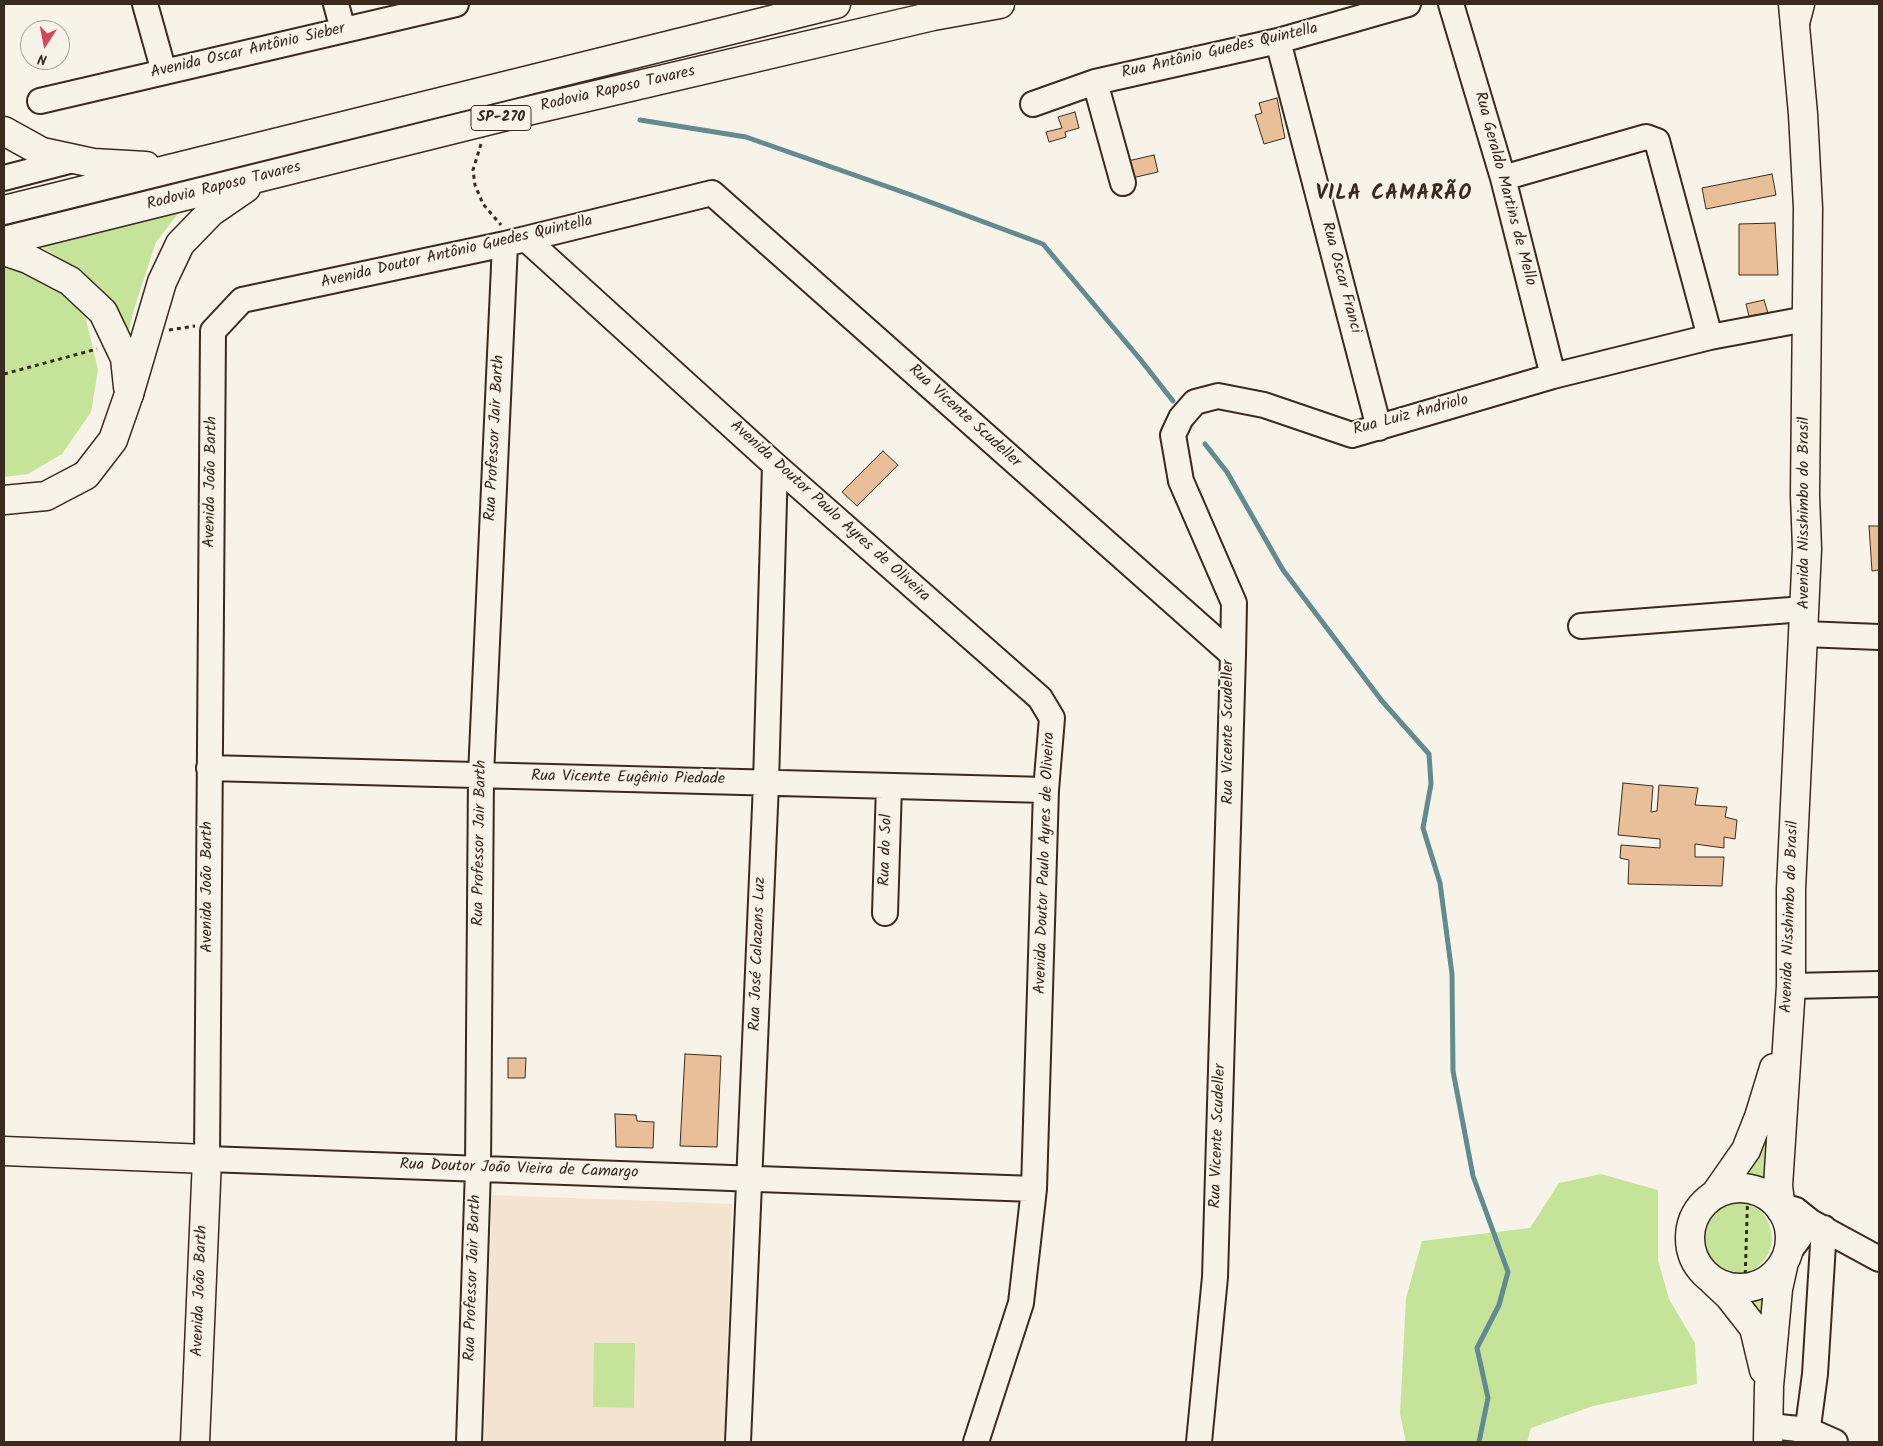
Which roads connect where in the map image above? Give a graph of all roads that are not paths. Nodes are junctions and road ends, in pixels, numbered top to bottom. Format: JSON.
{"nodes":[{"id":1,"x":145,"y":4,"type":"edge"},
{"id":2,"x":336,"y":4,"type":"edge"},
{"id":3,"x":456,"y":4,"type":"edge"},
{"id":4,"x":836,"y":4,"type":"edge"},
{"id":5,"x":1000,"y":4,"type":"edge"},
{"id":6,"x":1408,"y":4,"type":"edge"},
{"id":7,"x":1452,"y":4,"type":"edge"},
{"id":8,"x":1796,"y":10,"type":"edge"},
{"id":9,"x":343,"y":30,"type":"junction"},
{"id":10,"x":1278,"y":41,"type":"junction"},
{"id":11,"x":164,"y":72,"type":"junction"},
{"id":12,"x":1095,"y":82,"type":"junction"},
{"id":13,"x":40,"y":101,"type":"dead end"},
{"id":14,"x":1033,"y":104,"type":"dead end"},
{"id":15,"x":4,"y":131,"type":"edge"},
{"id":16,"x":77,"y":159,"type":"junction"},
{"id":17,"x":175,"y":168,"type":"junction"},
{"id":18,"x":263,"y":176,"type":"junction"},
{"id":19,"x":4,"y":178,"type":"edge"},
{"id":20,"x":1503,"y":178,"type":"junction"},
{"id":21,"x":1123,"y":183,"type":"dead end"},
{"id":22,"x":712,"y":193,"type":"joint"},
{"id":23,"x":4,"y":210,"type":"edge"},
{"id":24,"x":4,"y":241,"type":"edge"},
{"id":25,"x":516,"y":242,"type":"junction"},
{"id":26,"x":4,"y":252,"type":"edge"},
{"id":27,"x":1806,"y":319,"type":"junction"},
{"id":28,"x":214,"y":331,"type":"joint"},
{"id":29,"x":1710,"y":337,"type":"junction"},
{"id":30,"x":1554,"y":376,"type":"junction"},
{"id":31,"x":129,"y":394,"type":"junction"},
{"id":32,"x":1379,"y":428,"type":"junction"},
{"id":33,"x":775,"y":465,"type":"junction"},
{"id":34,"x":4,"y":500,"type":"edge"},
{"id":35,"x":1804,"y":622,"type":"junction"},
{"id":36,"x":1581,"y":626,"type":"dead end"},
{"id":37,"x":1879,"y":637,"type":"edge"},
{"id":38,"x":1233,"y":655,"type":"junction"},
{"id":39,"x":209,"y":768,"type":"junction"},
{"id":40,"x":481,"y":775,"type":"junction"},
{"id":41,"x":766,"y":783,"type":"junction"},
{"id":42,"x":889,"y":786,"type":"junction"},
{"id":43,"x":1046,"y":790,"type":"junction"},
{"id":44,"x":885,"y":913,"type":"dead end"},
{"id":45,"x":1879,"y":984,"type":"edge"},
{"id":46,"x":1792,"y":986,"type":"junction"},
{"id":47,"x":1788,"y":1021,"type":"junction"},
{"id":48,"x":4,"y":1152,"type":"edge"},
{"id":49,"x":207,"y":1159,"type":"junction"},
{"id":50,"x":478,"y":1168,"type":"junction"},
{"id":51,"x":750,"y":1179,"type":"junction"},
{"id":52,"x":1034,"y":1189,"type":"junction"},
{"id":53,"x":1716,"y":1194,"type":"junction"},
{"id":54,"x":1782,"y":1211,"type":"junction"},
{"id":55,"x":1818,"y":1225,"type":"junction"},
{"id":56,"x":1785,"y":1259,"type":"junction"},
{"id":57,"x":1879,"y":1259,"type":"edge"},
{"id":58,"x":1713,"y":1281,"type":"junction"},
{"id":59,"x":1769,"y":1386,"type":"junction"},
{"id":60,"x":1769,"y":1434,"type":"edge"},
{"id":61,"x":1807,"y":1436,"type":"edge"},
{"id":62,"x":195,"y":1442,"type":"edge"},
{"id":63,"x":469,"y":1442,"type":"edge"},
{"id":64,"x":738,"y":1442,"type":"edge"},
{"id":65,"x":976,"y":1442,"type":"edge"},
{"id":66,"x":1199,"y":1442,"type":"edge"},
{"id":67,"x":1835,"y":1442,"type":"edge"}],
"edges":[{"from":1,"to":11,"type":"street"},
{"from":2,"to":9,"type":"street"},
{"from":3,"to":9,"type":"street","name":"Avenida Oscar Antônio Sieber"},
{"from":4,"to":17,"type":"main road","name":"Rodovia Raposo Tavares","number":"SP-270"},
{"from":5,"to":18,"type":"main road","name":"Rodovia Raposo Tavares","number":"SP-270"},
{"from":6,"to":10,"type":"street","name":"Rua Antônio Guedes Quintella"},
{"from":7,"to":20,"type":"street","name":"Rua Geraldo Martins de Mello"},
{"from":8,"to":27,"type":"main road","name":"Avenida Nisshimbo do Brasil"},
{"from":9,"to":11,"type":"street","name":"Avenida Oscar Antônio Sieber"},
{"from":10,"to":12,"type":"street","name":"Rua Antônio Guedes Quintella"},
{"from":10,"to":32,"type":"street","name":"Rua Oscar Franci"},
{"from":11,"to":13,"type":"street","name":"Avenida Oscar Antônio Sieber"},
{"from":12,"to":14,"type":"street","name":"Rua Antônio Guedes Quintella"},
{"from":12,"to":21,"type":"street"},
{"from":15,"to":16,"type":"main road"},
{"from":16,"to":17,"type":"main road"},
{"from":16,"to":19,"type":"street"},
{"from":17,"to":23,"type":"main road","name":"Rodovia Raposo Tavares","number":"SP-270"},
{"from":18,"to":24,"type":"main road","name":"Rodovia Raposo Tavares","number":"SP-270"},
{"from":18,"to":31,"type":"main road"},
{"from":20,"to":29,"type":"street"},
{"from":20,"to":30,"type":"street","name":"Rua Geraldo Martins de Mello"},
{"from":22,"to":25,"type":"street","name":"Avenida Doutor Antônio Guedes Quintella"},
{"from":22,"to":38,"type":"street","name":"Rua Vicente Scudeller"},
{"from":25,"to":28,"type":"street","name":"Avenida Doutor Antônio Guedes Quintella"},
{"from":25,"to":33,"type":"street","name":"Avenida Doutor Paulo Ayres de Oliveira"},
{"from":25,"to":40,"type":"street","name":"Rua Professor Jair Barth"},
{"from":26,"to":31,"type":"main road"},
{"from":27,"to":29,"type":"street","name":"Rua Luiz Andriolo"},
{"from":27,"to":35,"type":"main road","name":"Avenida Nisshimbo do Brasil"},
{"from":28,"to":39,"type":"street","name":"Avenida João Barth"},
{"from":29,"to":30,"type":"street","name":"Rua Luiz Andriolo"},
{"from":30,"to":32,"type":"street","name":"Rua Luiz Andriolo"},
{"from":31,"to":34,"type":"main road"},
{"from":32,"to":38,"type":"street","name":"Rua Luiz Andriolo"},
{"from":33,"to":41,"type":"street","name":"Rua José Calazans Luz"},
{"from":33,"to":43,"type":"street","name":"Avenida Doutor Paulo Ayres de Oliveira"},
{"from":35,"to":36,"type":"street"},
{"from":35,"to":37,"type":"street"},
{"from":35,"to":46,"type":"main road","name":"Avenida Nisshimbo do Brasil"},
{"from":38,"to":66,"type":"street","name":"Rua Vicente Scudeller"},
{"from":39,"to":40,"type":"street","name":"Rua Vicente Eugênio Piedade"},
{"from":39,"to":49,"type":"street","name":"Avenida João Barth"},
{"from":40,"to":41,"type":"street","name":"Rua Vicente Eugênio Piedade"},
{"from":40,"to":50,"type":"street","name":"Rua Professor Jair Barth"},
{"from":41,"to":42,"type":"street","name":"Rua Vicente Eugênio Piedade"},
{"from":41,"to":51,"type":"street","name":"Rua José Calazans Luz"},
{"from":42,"to":43,"type":"street","name":"Rua Vicente Eugênio Piedade"},
{"from":42,"to":44,"type":"street","name":"Rua do Sol"},
{"from":43,"to":52,"type":"street","name":"Avenida Doutor Paulo Ayres de Oliveira"},
{"from":45,"to":46,"type":"street"},
{"from":46,"to":47,"type":"main road","name":"Avenida Nisshimbo do Brasil"},
{"from":47,"to":53,"type":"main road","name":"Avenida Nisshimbo do Brasil"},
{"from":47,"to":54,"type":"main road","name":"Avenida Nisshimbo do Brasil"},
{"from":48,"to":49,"type":"main road","name":"Rua Doutor João Vieira de Camargo"},
{"from":49,"to":50,"type":"street","name":"Rua Doutor João Vieira de Camargo"},
{"from":49,"to":62,"type":"main road","name":"Avenida João Barth"},
{"from":50,"to":51,"type":"street","name":"Rua Doutor João Vieira de Camargo"},
{"from":50,"to":63,"type":"street","name":"Rua Professor Jair Barth"},
{"from":51,"to":52,"type":"street","name":"Rua Doutor João Vieira de Camargo"},
{"from":51,"to":64,"type":"street","name":"Rua José Calazans Luz"},
{"from":52,"to":65,"type":"street","name":"Avenida Doutor Paulo Ayres de Oliveira"},
{"from":53,"to":54,"type":"main road","name":"Avenida Nisshimbo do Brasil"},
{"from":53,"to":58,"type":"main road","name":"Avenida Nisshimbo do Brasil"},
{"from":54,"to":55,"type":"street"},
{"from":54,"to":56,"type":"main road","name":"Avenida Nisshimbo do Brasil"},
{"from":55,"to":56,"type":"street"},
{"from":55,"to":57,"type":"street"},
{"from":55,"to":61,"type":"street"},
{"from":56,"to":58,"type":"main road"},
{"from":56,"to":59,"type":"main road","name":"Avenida Nisshimbo do Brasil"},
{"from":58,"to":59,"type":"main road","name":"Avenida Nisshimbo do Brasil"},
{"from":59,"to":60,"type":"main road","name":"Avenida Nisshimbo do Brasil"},
{"from":60,"to":61,"type":"street"},
{"from":61,"to":67,"type":"street"}]}
